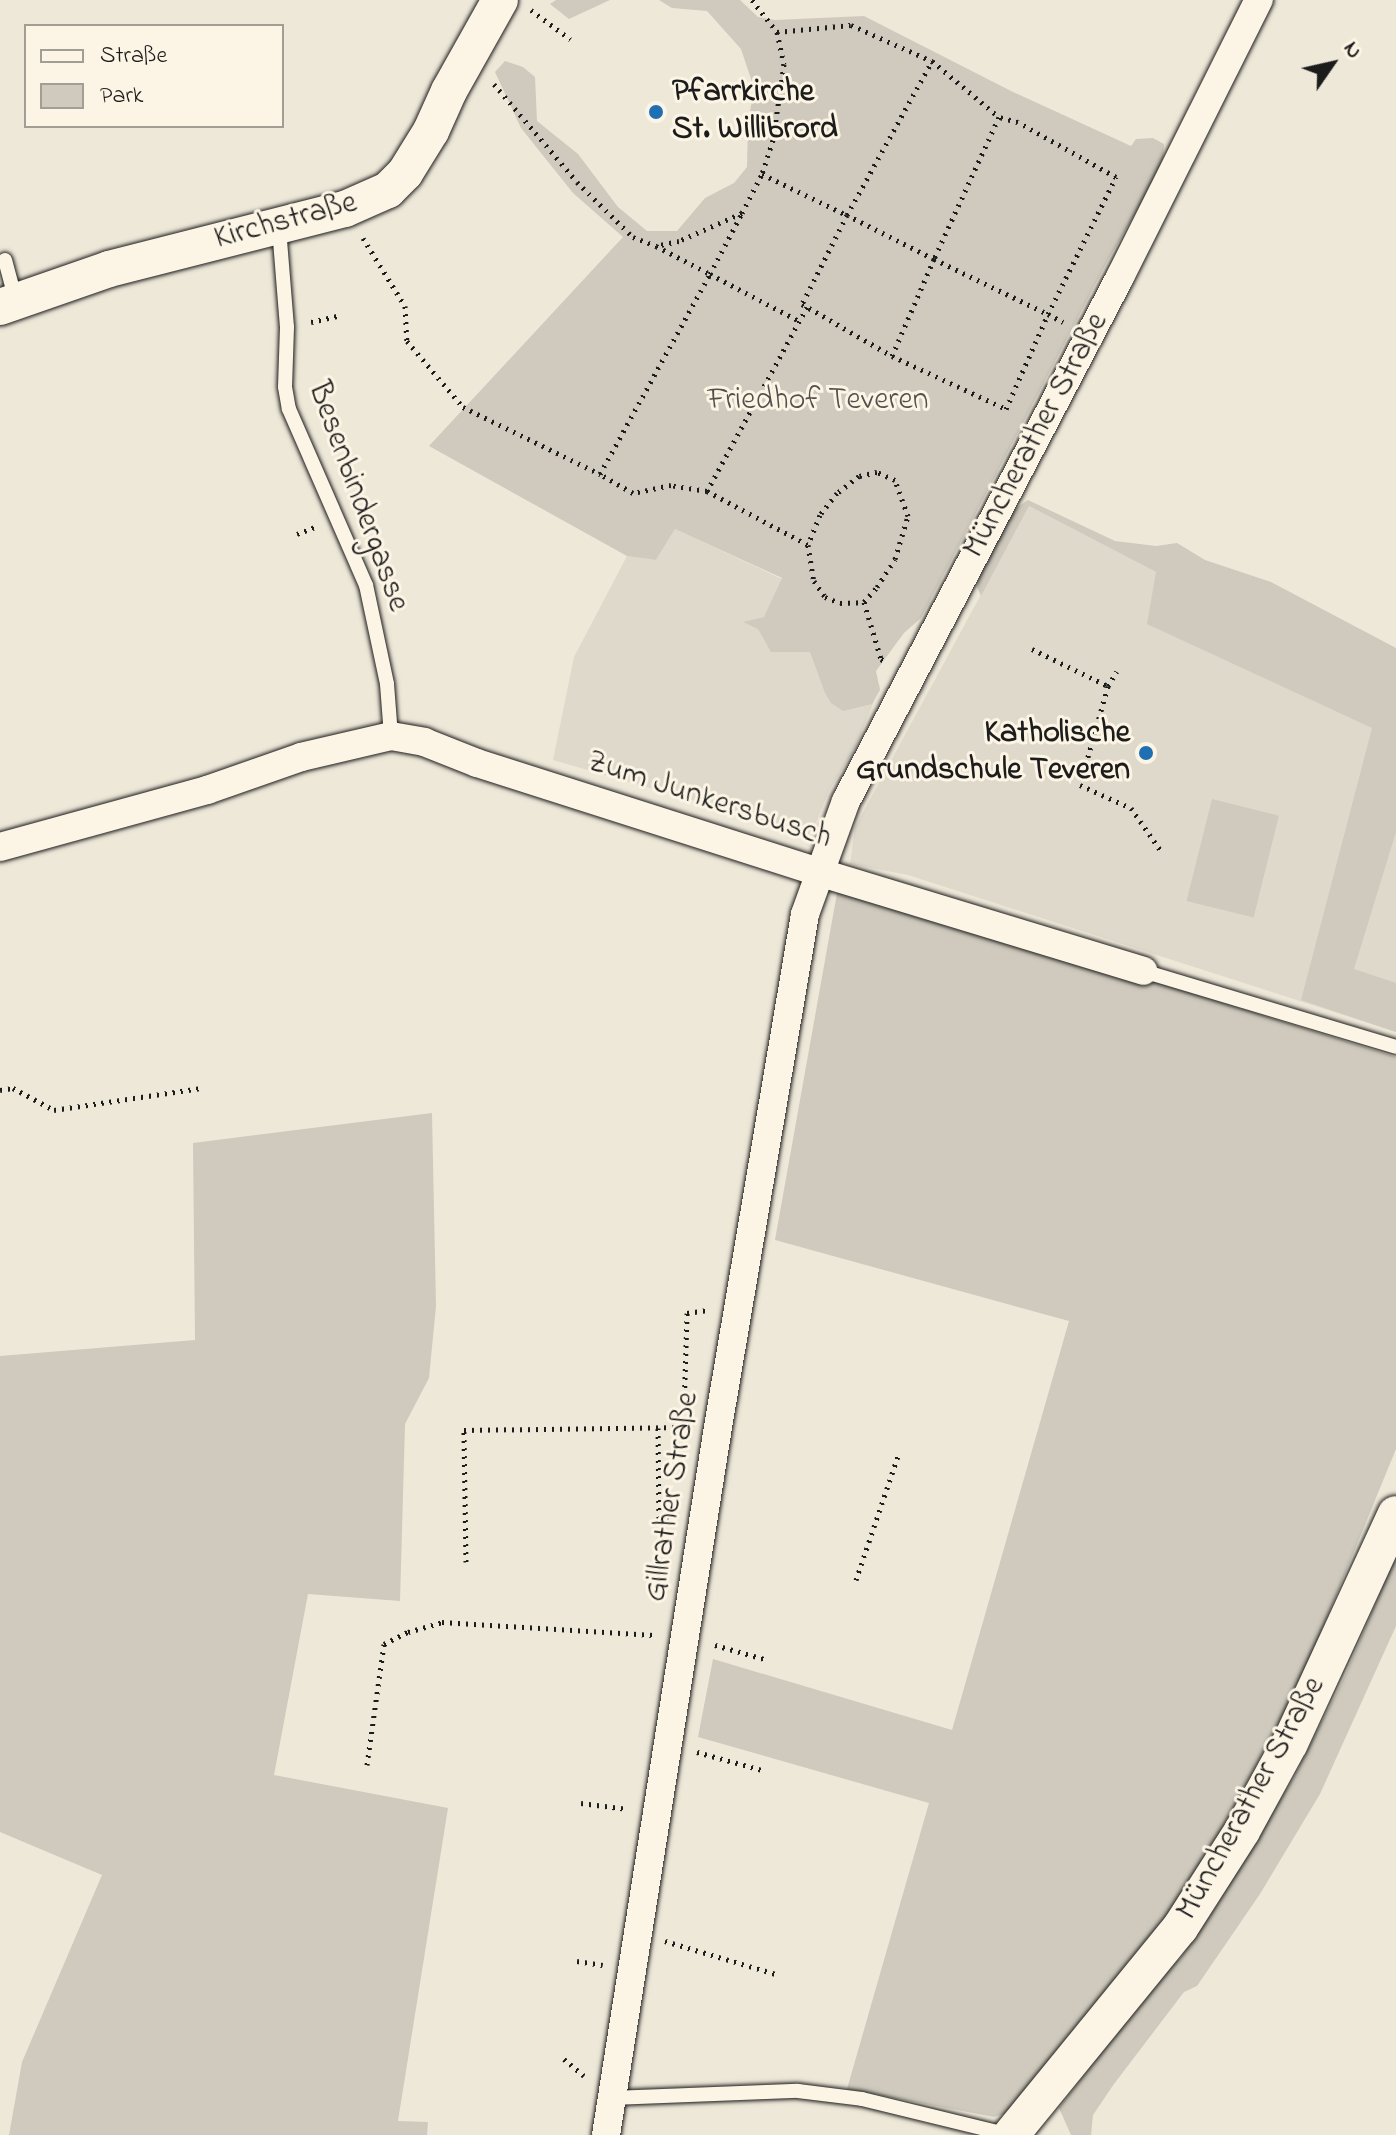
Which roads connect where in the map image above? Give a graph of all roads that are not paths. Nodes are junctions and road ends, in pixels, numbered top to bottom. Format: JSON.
{"nodes":[{"id":1,"x":1259,"y":0,"type":"edge"},
{"id":2,"x":516,"y":5,"type":"edge"},
{"id":3,"x":279,"y":227,"type":"junction"},
{"id":4,"x":5,"y":260,"type":"dead end"},
{"id":5,"x":8,"y":304,"type":"edge"},
{"id":6,"x":391,"y":736,"type":"junction"},
{"id":7,"x":0,"y":847,"type":"edge"},
{"id":8,"x":818,"y":872,"type":"junction"},
{"id":9,"x":1143,"y":971,"type":"joint"},
{"id":10,"x":1396,"y":1047,"type":"edge"},
{"id":11,"x":1396,"y":1514,"type":"edge"},
{"id":12,"x":612,"y":2098,"type":"junction"},
{"id":13,"x":606,"y":2135,"type":"edge"},
{"id":14,"x":1010,"y":2135,"type":"edge"}],
"edges":[{"from":1,"to":8,"type":"street","name":"Müncherather Straße"},
{"from":2,"to":3,"type":"street","name":"Kirchstraße"},
{"from":3,"to":5,"type":"street","name":"Kirchstraße"},
{"from":3,"to":6,"type":"lane","name":"Besenbindergasse"},
{"from":4,"to":5,"type":"lane","name":"Kirchstraße"},
{"from":6,"to":7,"type":"street","name":"Zum Junkersbusch"},
{"from":6,"to":8,"type":"street","name":"Zum Junkersbusch"},
{"from":8,"to":9,"type":"street","name":"Zum Junkersbusch"},
{"from":8,"to":12,"type":"street","name":"Gillrather Straße"},
{"from":9,"to":10,"type":"lane","name":"Zum Junkersbusch"},
{"from":11,"to":14,"type":"street","name":"Müncherather Straße"},
{"from":12,"to":13,"type":"street","name":"Gillrather Straße"},
{"from":12,"to":14,"type":"lane"}]}
